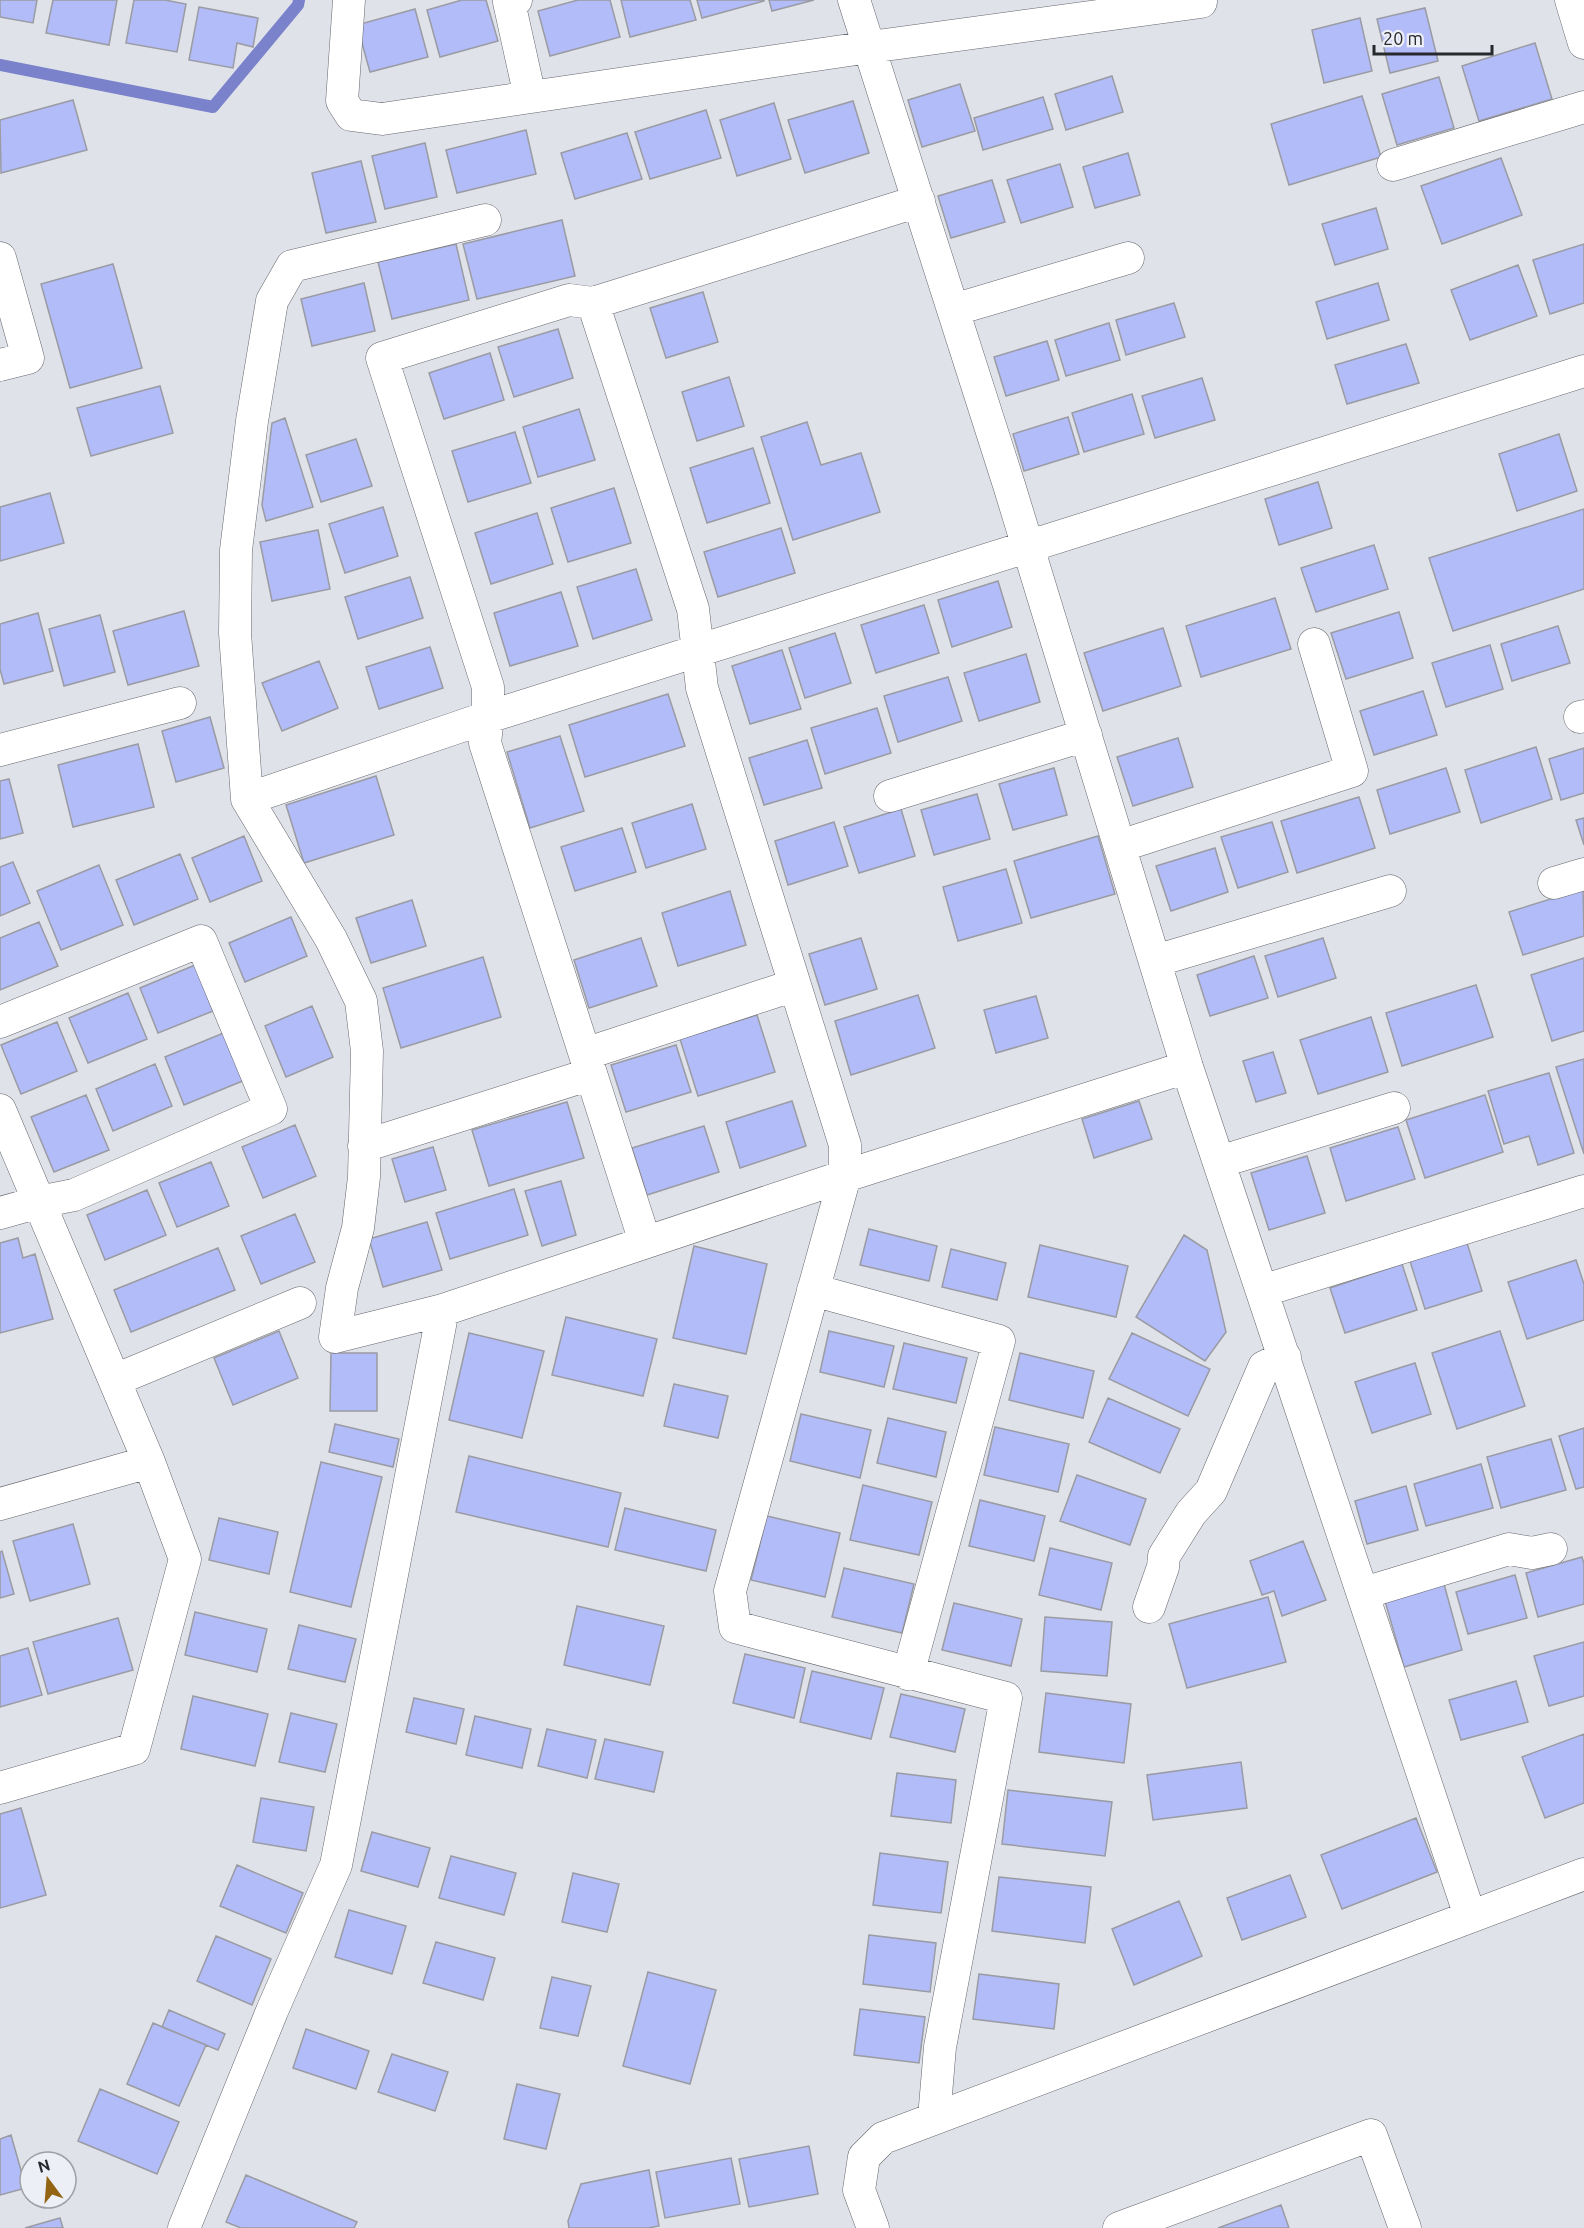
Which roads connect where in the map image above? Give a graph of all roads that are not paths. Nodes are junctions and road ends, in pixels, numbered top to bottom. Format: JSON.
{"nodes":[{"id":1,"x":349,"y":0,"type":"edge"},
{"id":2,"x":516,"y":0,"type":"edge"},
{"id":3,"x":854,"y":0,"type":"edge"},
{"id":4,"x":1571,"y":0,"type":"edge"},
{"id":5,"x":1201,"y":2,"type":"dead end"},
{"id":6,"x":1584,"y":43,"type":"edge"},
{"id":7,"x":870,"y":47,"type":"junction"},
{"id":8,"x":530,"y":97,"type":"junction"},
{"id":9,"x":1584,"y":106,"type":"edge"},
{"id":10,"x":1393,"y":165,"type":"dead end"},
{"id":11,"x":919,"y":201,"type":"junction"},
{"id":12,"x":484,"y":220,"type":"dead end"},
{"id":13,"x":0,"y":258,"type":"edge"},
{"id":14,"x":1128,"y":258,"type":"dead end"},
{"id":15,"x":594,"y":303,"type":"junction"},
{"id":16,"x":953,"y":310,"type":"junction"},
{"id":17,"x":0,"y":365,"type":"edge"},
{"id":18,"x":1584,"y":371,"type":"edge"},
{"id":19,"x":1027,"y":546,"type":"junction"},
{"id":20,"x":1314,"y":644,"type":"dead end"},
{"id":21,"x":698,"y":651,"type":"junction"},
{"id":22,"x":180,"y":703,"type":"dead end"},
{"id":23,"x":488,"y":717,"type":"junction"},
{"id":24,"x":1086,"y":735,"type":"junction"},
{"id":25,"x":0,"y":750,"type":"edge"},
{"id":26,"x":890,"y":796,"type":"dead end"},
{"id":27,"x":247,"y":800,"type":"junction"},
{"id":28,"x":1120,"y":846,"type":"junction"},
{"id":29,"x":1584,"y":874,"type":"edge"},
{"id":30,"x":1554,"y":883,"type":"dead end"},
{"id":31,"x":1390,"y":891,"type":"dead end"},
{"id":32,"x":1155,"y":962,"type":"junction"},
{"id":33,"x":795,"y":985,"type":"junction"},
{"id":34,"x":0,"y":1022,"type":"edge"},
{"id":35,"x":588,"y":1064,"type":"junction"},
{"id":36,"x":1187,"y":1067,"type":"junction"},
{"id":37,"x":1394,"y":1108,"type":"dead end"},
{"id":38,"x":0,"y":1110,"type":"edge"},
{"id":39,"x":364,"y":1146,"type":"junction"},
{"id":40,"x":1219,"y":1162,"type":"junction"},
{"id":41,"x":845,"y":1176,"type":"junction"},
{"id":42,"x":1584,"y":1191,"type":"edge"},
{"id":43,"x":39,"y":1202,"type":"junction"},
{"id":44,"x":0,"y":1213,"type":"edge"},
{"id":45,"x":645,"y":1242,"type":"junction"},
{"id":46,"x":813,"y":1290,"type":"junction"},
{"id":47,"x":1262,"y":1291,"type":"junction"},
{"id":48,"x":300,"y":1303,"type":"dead end"},
{"id":49,"x":443,"y":1310,"type":"junction"},
{"id":50,"x":1285,"y":1357,"type":"junction"},
{"id":51,"x":115,"y":1380,"type":"junction"},
{"id":52,"x":149,"y":1462,"type":"junction"},
{"id":53,"x":0,"y":1504,"type":"edge"},
{"id":54,"x":1551,"y":1549,"type":"dead end"},
{"id":55,"x":1364,"y":1593,"type":"junction"},
{"id":56,"x":1149,"y":1607,"type":"dead end"},
{"id":57,"x":908,"y":1674,"type":"junction"},
{"id":58,"x":0,"y":1788,"type":"edge"},
{"id":59,"x":1584,"y":1874,"type":"edge"},
{"id":60,"x":1470,"y":1916,"type":"junction"},
{"id":61,"x":934,"y":2118,"type":"junction"},
{"id":62,"x":184,"y":2228,"type":"edge"},
{"id":63,"x":873,"y":2228,"type":"edge"},
{"id":64,"x":1119,"y":2228,"type":"edge"},
{"id":65,"x":1405,"y":2228,"type":"edge"}],
"edges":[{"from":1,"to":8,"type":"street"},
{"from":2,"to":8,"type":"street"},
{"from":3,"to":7,"type":"street"},
{"from":4,"to":6,"type":"street"},
{"from":5,"to":7,"type":"street"},
{"from":7,"to":8,"type":"street"},
{"from":7,"to":11,"type":"street"},
{"from":9,"to":10,"type":"street"},
{"from":11,"to":15,"type":"street"},
{"from":11,"to":16,"type":"street"},
{"from":12,"to":27,"type":"street"},
{"from":13,"to":17,"type":"street"},
{"from":14,"to":16,"type":"street"},
{"from":15,"to":21,"type":"street"},
{"from":15,"to":23,"type":"street"},
{"from":16,"to":19,"type":"street"},
{"from":18,"to":19,"type":"street"},
{"from":19,"to":21,"type":"street"},
{"from":19,"to":24,"type":"street"},
{"from":20,"to":28,"type":"street"},
{"from":21,"to":23,"type":"street"},
{"from":21,"to":33,"type":"street"},
{"from":22,"to":25,"type":"street"},
{"from":23,"to":27,"type":"street"},
{"from":23,"to":35,"type":"street"},
{"from":24,"to":26,"type":"street"},
{"from":24,"to":28,"type":"street"},
{"from":27,"to":39,"type":"street"},
{"from":28,"to":32,"type":"street"},
{"from":29,"to":30,"type":"street"},
{"from":31,"to":32,"type":"street"},
{"from":32,"to":36,"type":"street"},
{"from":33,"to":35,"type":"street"},
{"from":33,"to":41,"type":"street"},
{"from":34,"to":43,"type":"street"},
{"from":35,"to":39,"type":"street"},
{"from":35,"to":45,"type":"street"},
{"from":36,"to":40,"type":"street"},
{"from":36,"to":41,"type":"street"},
{"from":37,"to":40,"type":"street"},
{"from":38,"to":43,"type":"street"},
{"from":39,"to":49,"type":"street"},
{"from":40,"to":47,"type":"street"},
{"from":41,"to":45,"type":"street"},
{"from":41,"to":46,"type":"street"},
{"from":42,"to":47,"type":"street"},
{"from":43,"to":44,"type":"street"},
{"from":43,"to":51,"type":"street"},
{"from":45,"to":49,"type":"street"},
{"from":46,"to":57,"type":"street"},
{"from":46,"to":57,"type":"street"},
{"from":47,"to":50,"type":"street"},
{"from":48,"to":51,"type":"street"},
{"from":49,"to":62,"type":"street"},
{"from":50,"to":55,"type":"street"},
{"from":50,"to":56,"type":"street"},
{"from":51,"to":52,"type":"street"},
{"from":52,"to":53,"type":"street"},
{"from":52,"to":58,"type":"street"},
{"from":54,"to":55,"type":"street"},
{"from":55,"to":60,"type":"street"},
{"from":57,"to":61,"type":"street"},
{"from":59,"to":60,"type":"street"},
{"from":60,"to":61,"type":"street"},
{"from":61,"to":63,"type":"street"},
{"from":64,"to":65,"type":"street"}]}
